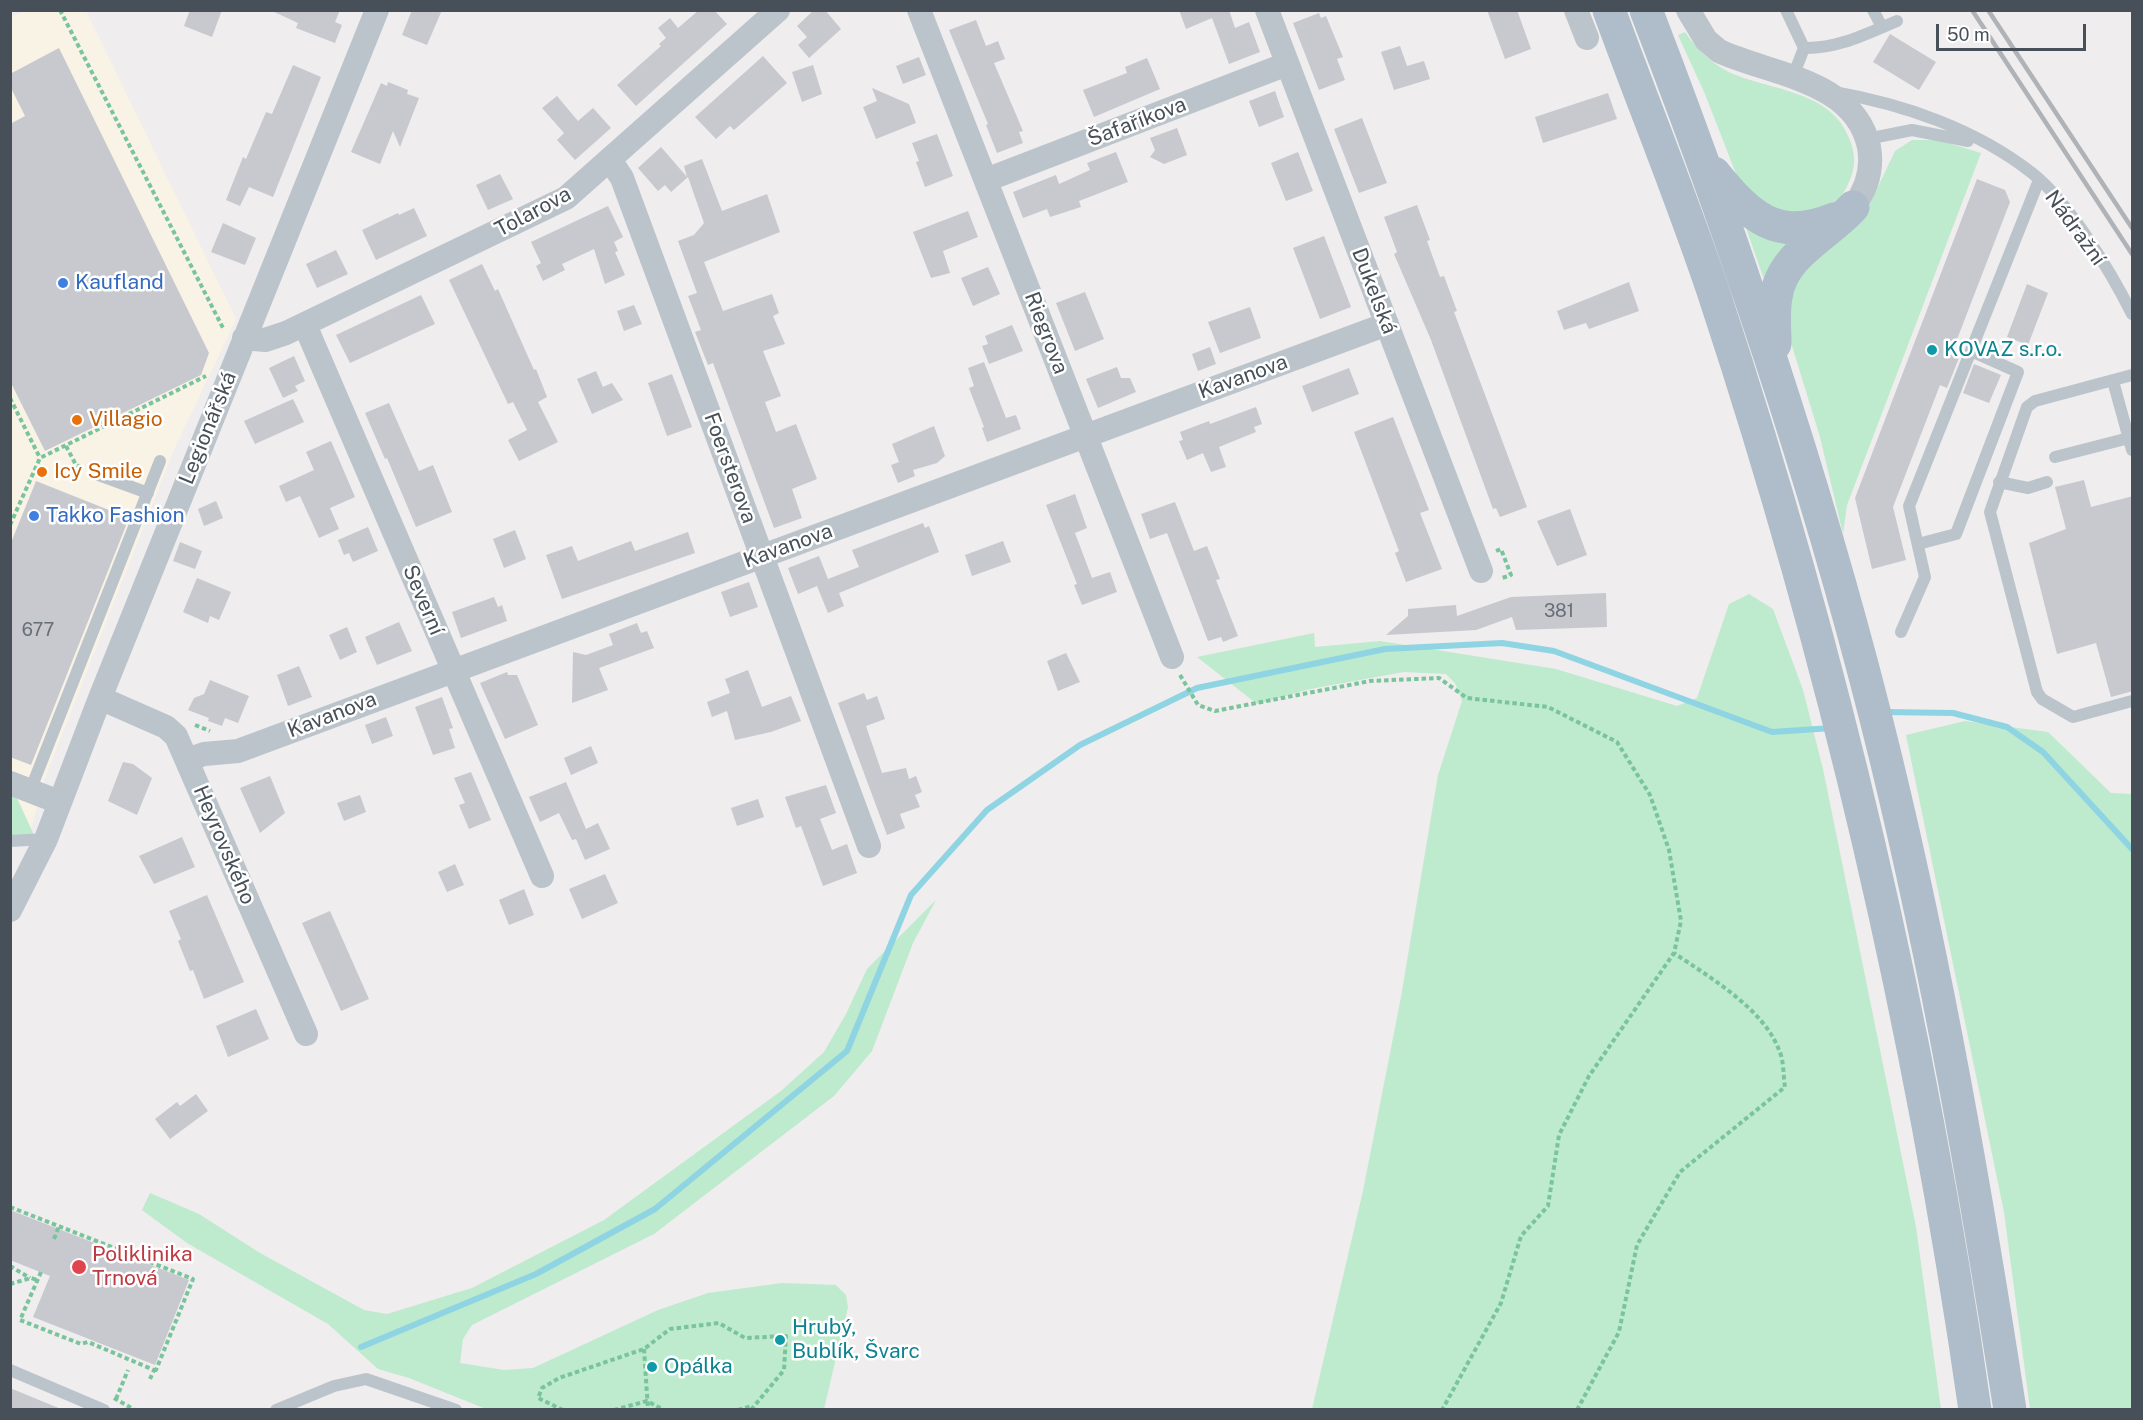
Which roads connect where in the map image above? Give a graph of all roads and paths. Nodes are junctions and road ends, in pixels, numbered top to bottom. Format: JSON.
{"nodes":[{"id":1,"x":60,"y":10,"type":"edge"},
{"id":2,"x":377,"y":10,"type":"edge"},
{"id":3,"x":778,"y":10,"type":"edge"},
{"id":4,"x":919,"y":10,"type":"edge"},
{"id":5,"x":1267,"y":10,"type":"edge"},
{"id":6,"x":1576,"y":10,"type":"edge"},
{"id":7,"x":1609,"y":10,"type":"edge"},
{"id":8,"x":1646,"y":10,"type":"edge"},
{"id":9,"x":1688,"y":10,"type":"edge"},
{"id":10,"x":1786,"y":10,"type":"edge"},
{"id":11,"x":1873,"y":10,"type":"edge"},
{"id":12,"x":1896,"y":21,"type":"dead end"},
{"id":13,"x":1882,"y":27,"type":"junction"},
{"id":14,"x":1587,"y":38,"type":"dead end"},
{"id":15,"x":1804,"y":48,"type":"junction"},
{"id":16,"x":1287,"y":64,"type":"junction"},
{"id":17,"x":1792,"y":79,"type":"junction"},
{"id":18,"x":1824,"y":90,"type":"junction"},
{"id":19,"x":1867,"y":139,"type":"junction"},
{"id":20,"x":2004,"y":154,"type":"junction"},
{"id":21,"x":610,"y":160,"type":"junction"},
{"id":22,"x":1702,"y":160,"type":"junction"},
{"id":23,"x":986,"y":180,"type":"junction"},
{"id":24,"x":2039,"y":180,"type":"junction"},
{"id":25,"x":1853,"y":207,"type":"junction"},
{"id":26,"x":2133,"y":314,"type":"edge"},
{"id":27,"x":1387,"y":324,"type":"junction"},
{"id":28,"x":305,"y":325,"type":"junction"},
{"id":29,"x":244,"y":339,"type":"junction"},
{"id":30,"x":1971,"y":351,"type":"junction"},
{"id":31,"x":1775,"y":374,"type":"junction"},
{"id":32,"x":2133,"y":375,"type":"edge"},
{"id":33,"x":207,"y":376,"type":"dead end"},
{"id":34,"x":2113,"y":381,"type":"junction"},
{"id":35,"x":10,"y":398,"type":"edge"},
{"id":36,"x":1086,"y":435,"type":"junction"},
{"id":37,"x":2131,"y":444,"type":"edge"},
{"id":38,"x":66,"y":446,"type":"junction"},
{"id":39,"x":2055,"y":457,"type":"dead end"},
{"id":40,"x":40,"y":458,"type":"junction"},
{"id":41,"x":160,"y":461,"type":"dead end"},
{"id":42,"x":96,"y":474,"type":"joint"},
{"id":43,"x":1999,"y":482,"type":"junction"},
{"id":44,"x":2047,"y":482,"type":"dead end"},
{"id":45,"x":148,"y":494,"type":"junction"},
{"id":46,"x":13,"y":514,"type":"edge"},
{"id":47,"x":10,"y":525,"type":"edge"},
{"id":48,"x":1918,"y":544,"type":"junction"},
{"id":49,"x":762,"y":555,"type":"junction"},
{"id":50,"x":1481,"y":571,"type":"dead end"},
{"id":51,"x":1901,"y":632,"type":"dead end"},
{"id":52,"x":1172,"y":657,"type":"dead end"},
{"id":53,"x":453,"y":670,"type":"junction"},
{"id":54,"x":1182,"y":680,"type":"dead end"},
{"id":55,"x":100,"y":698,"type":"junction"},
{"id":56,"x":2133,"y":701,"type":"edge"},
{"id":57,"x":187,"y":760,"type":"junction"},
{"id":58,"x":20,"y":787,"type":"edge"},
{"id":59,"x":59,"y":802,"type":"junction"},
{"id":60,"x":46,"y":839,"type":"junction"},
{"id":61,"x":10,"y":841,"type":"edge"},
{"id":62,"x":869,"y":846,"type":"dead end"},
{"id":63,"x":542,"y":876,"type":"dead end"},
{"id":64,"x":10,"y":910,"type":"edge"},
{"id":65,"x":1674,"y":953,"type":"junction"},
{"id":66,"x":306,"y":1034,"type":"dead end"},
{"id":67,"x":10,"y":1207,"type":"edge"},
{"id":68,"x":59,"y":1226,"type":"junction"},
{"id":69,"x":54,"y":1239,"type":"dead end"},
{"id":70,"x":10,"y":1266,"type":"edge"},
{"id":71,"x":40,"y":1272,"type":"dead end"},
{"id":72,"x":31,"y":1278,"type":"junction"},
{"id":73,"x":37,"y":1280,"type":"junction"},
{"id":74,"x":10,"y":1284,"type":"edge"},
{"id":75,"x":644,"y":1349,"type":"junction"},
{"id":76,"x":10,"y":1370,"type":"edge"},
{"id":77,"x":128,"y":1370,"type":"dead end"},
{"id":78,"x":154,"y":1370,"type":"junction"},
{"id":79,"x":150,"y":1379,"type":"dead end"},
{"id":80,"x":116,"y":1399,"type":"dead end"},
{"id":81,"x":647,"y":1401,"type":"junction"},
{"id":82,"x":552,"y":1407,"type":"edge"},
{"id":83,"x":751,"y":1408,"type":"edge"},
{"id":84,"x":104,"y":1410,"type":"edge"},
{"id":85,"x":276,"y":1410,"type":"edge"},
{"id":86,"x":456,"y":1410,"type":"edge"},
{"id":87,"x":563,"y":1410,"type":"edge"},
{"id":88,"x":614,"y":1410,"type":"edge"},
{"id":89,"x":648,"y":1410,"type":"edge"},
{"id":90,"x":664,"y":1410,"type":"edge"},
{"id":91,"x":738,"y":1410,"type":"edge"},
{"id":92,"x":1442,"y":1410,"type":"edge"},
{"id":93,"x":1577,"y":1410,"type":"edge"},
{"id":94,"x":1975,"y":1410,"type":"edge"},
{"id":95,"x":2010,"y":1410,"type":"edge"}],
"edges":[{"from":1,"to":29,"type":"path"},
{"from":2,"to":29,"type":"street","name":"Legionářská"},
{"from":3,"to":21,"type":"street","name":"Tolarova"},
{"from":4,"to":23,"type":"street","name":"Riegrova"},
{"from":5,"to":16,"type":"street","name":"Dukelská"},
{"from":6,"to":14,"type":"street"},
{"from":7,"to":94,"type":"main road"},
{"from":8,"to":22,"type":"main road"},
{"from":9,"to":17,"type":"street"},
{"from":10,"to":15,"type":"lane"},
{"from":11,"to":13,"type":"lane"},
{"from":12,"to":13,"type":"lane"},
{"from":13,"to":15,"type":"lane"},
{"from":15,"to":17,"type":"lane"},
{"from":16,"to":23,"type":"street","name":"Šafaříkova"},
{"from":16,"to":27,"type":"street","name":"Dukelská"},
{"from":17,"to":18,"type":"street"},
{"from":18,"to":19,"type":"street"},
{"from":18,"to":20,"type":"lane"},
{"from":19,"to":20,"type":"lane"},
{"from":19,"to":25,"type":"street"},
{"from":20,"to":24,"type":"lane","name":"Nádražní"},
{"from":21,"to":28,"type":"street","name":"Tolarova"},
{"from":21,"to":49,"type":"street","name":"Foersterova"},
{"from":22,"to":25,"type":"main road"},
{"from":22,"to":31,"type":"main road"},
{"from":23,"to":36,"type":"street","name":"Riegrova"},
{"from":24,"to":26,"type":"lane","name":"Nádražní"},
{"from":24,"to":30,"type":"lane"},
{"from":25,"to":31,"type":"main road"},
{"from":27,"to":36,"type":"street","name":"Kavanova"},
{"from":27,"to":50,"type":"street","name":"Dukelská"},
{"from":28,"to":29,"type":"street","name":"Tolarova"},
{"from":28,"to":53,"type":"street","name":"Severní"},
{"from":29,"to":55,"type":"street","name":"Legionářská"},
{"from":30,"to":48,"type":"lane"},
{"from":30,"to":48,"type":"lane"},
{"from":31,"to":95,"type":"main road"},
{"from":32,"to":34,"type":"lane"},
{"from":33,"to":38,"type":"path"},
{"from":34,"to":37,"type":"lane"},
{"from":34,"to":43,"type":"lane"},
{"from":35,"to":40,"type":"path"},
{"from":36,"to":49,"type":"street","name":"Kavanova"},
{"from":36,"to":52,"type":"street","name":"Riegrova"},
{"from":37,"to":39,"type":"lane"},
{"from":38,"to":40,"type":"path"},
{"from":38,"to":42,"type":"path"},
{"from":40,"to":46,"type":"path"},
{"from":41,"to":45,"type":"lane"},
{"from":42,"to":45,"type":"lane"},
{"from":43,"to":44,"type":"lane"},
{"from":43,"to":56,"type":"lane"},
{"from":45,"to":58,"type":"lane"},
{"from":46,"to":47,"type":"path"},
{"from":48,"to":51,"type":"lane"},
{"from":49,"to":53,"type":"street","name":"Kavanova"},
{"from":49,"to":62,"type":"street","name":"Foersterova"},
{"from":53,"to":57,"type":"street","name":"Kavanova"},
{"from":53,"to":63,"type":"street","name":"Severní"},
{"from":54,"to":65,"type":"path"},
{"from":55,"to":57,"type":"street","name":"Heyrovského"},
{"from":55,"to":59,"type":"street","name":"Legionářská"},
{"from":57,"to":66,"type":"street","name":"Heyrovského"},
{"from":58,"to":59,"type":"street"},
{"from":59,"to":60,"type":"street","name":"Legionářská"},
{"from":60,"to":61,"type":"lane"},
{"from":60,"to":64,"type":"street","name":"Legionářská"},
{"from":65,"to":92,"type":"path"},
{"from":65,"to":93,"type":"path"},
{"from":67,"to":68,"type":"path"},
{"from":68,"to":69,"type":"path"},
{"from":68,"to":78,"type":"path"},
{"from":70,"to":72,"type":"path"},
{"from":71,"to":73,"type":"path"},
{"from":72,"to":73,"type":"path"},
{"from":72,"to":74,"type":"path"},
{"from":73,"to":78,"type":"path"},
{"from":75,"to":81,"type":"path"},
{"from":75,"to":82,"type":"path"},
{"from":75,"to":83,"type":"path"},
{"from":76,"to":84,"type":"lane"},
{"from":77,"to":80,"type":"path"},
{"from":78,"to":79,"type":"path"},
{"from":81,"to":88,"type":"path"},
{"from":81,"to":89,"type":"path"},
{"from":81,"to":90,"type":"path"},
{"from":82,"to":87,"type":"path"},
{"from":83,"to":91,"type":"path"},
{"from":85,"to":86,"type":"lane"}]}
